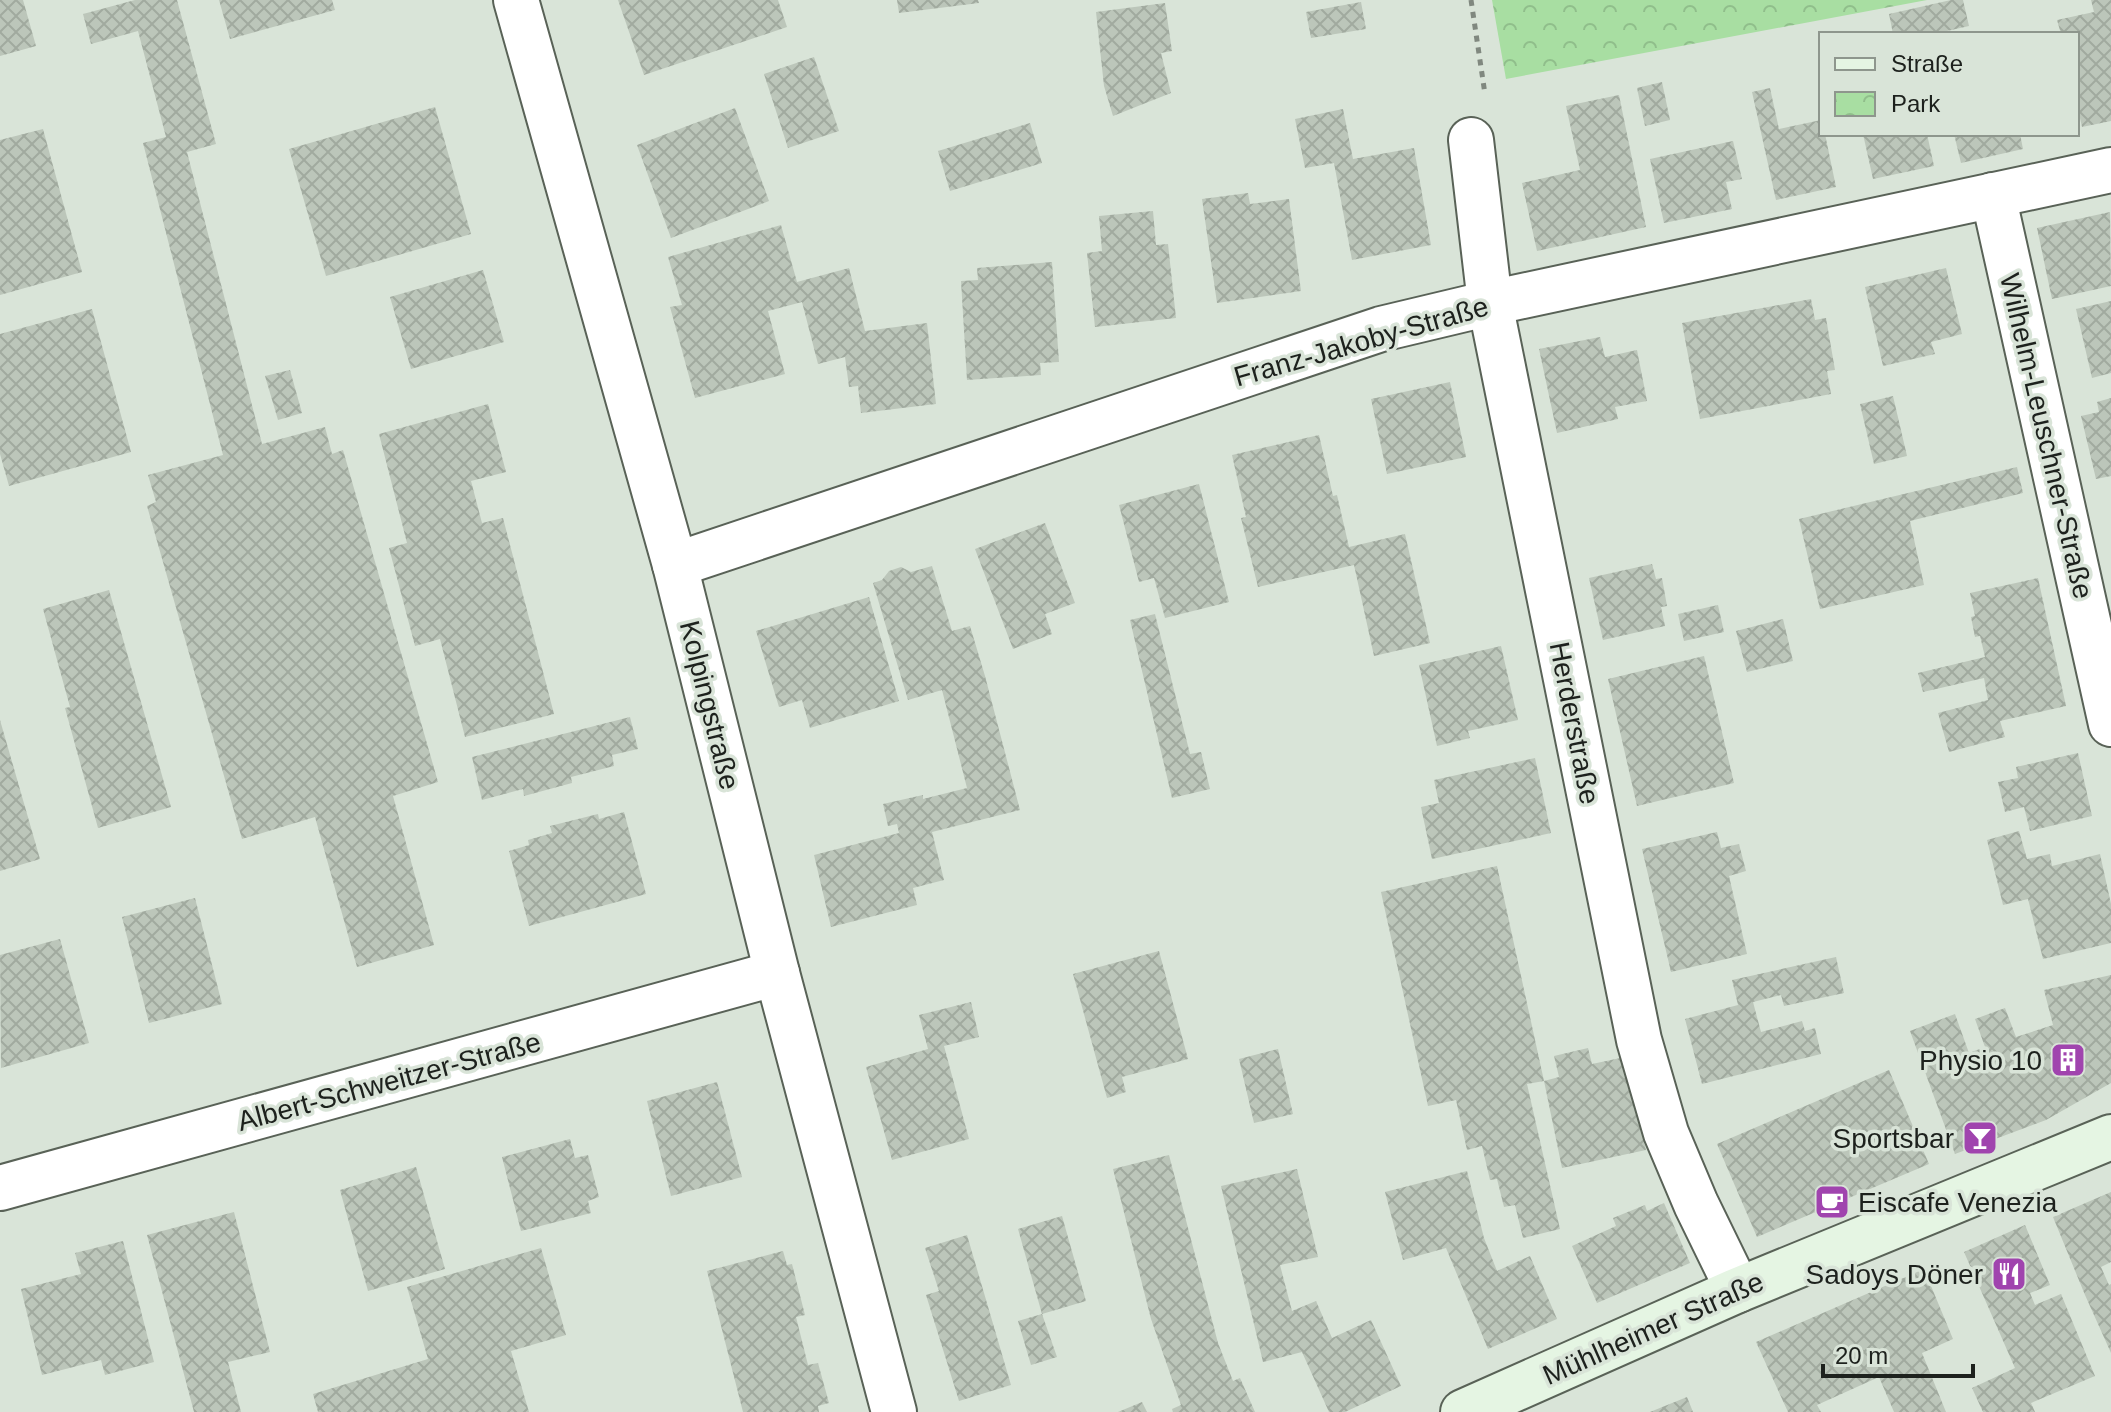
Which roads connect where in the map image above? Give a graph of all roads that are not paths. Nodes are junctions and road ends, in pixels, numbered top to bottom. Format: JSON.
{"nodes":[{"id":1,"x":516,"y":0,"type":"edge"},
{"id":2,"x":1471,"y":140,"type":"road end"},
{"id":3,"x":2111,"y":170,"type":"edge"},
{"id":4,"x":1993,"y":195,"type":"junction"},
{"id":5,"x":1490,"y":303,"type":"junction"},
{"id":6,"x":675,"y":565,"type":"junction"},
{"id":7,"x":2111,"y":724,"type":"edge"},
{"id":8,"x":777,"y":973,"type":"junction"},
{"id":9,"x":2111,"y":1137,"type":"edge"},
{"id":10,"x":0,"y":1188,"type":"edge"},
{"id":11,"x":1738,"y":1290,"type":"junction"},
{"id":12,"x":894,"y":1412,"type":"edge"},
{"id":13,"x":1463,"y":1412,"type":"edge"}],
"edges":[{"from":1,"to":6,"type":"street","name":"Kolpingstraße"},
{"from":2,"to":5,"type":"street","name":"Herderstraße"},
{"from":3,"to":4,"type":"street","name":"Franz-Jakoby-Straße"},
{"from":4,"to":5,"type":"street","name":"Franz-Jakoby-Straße"},
{"from":4,"to":7,"type":"street","name":"Wilhelm-Leuschner-Straße"},
{"from":5,"to":6,"type":"street","name":"Franz-Jakoby-Straße"},
{"from":5,"to":11,"type":"street","name":"Herderstraße"},
{"from":6,"to":8,"type":"street","name":"Kolpingstraße"},
{"from":8,"to":10,"type":"street","name":"Albert-Schweitzer-Straße"},
{"from":8,"to":12,"type":"street","name":"Kolpingstraße"},
{"from":9,"to":11,"type":"main road","name":"Mühlheimer Straße"},
{"from":11,"to":13,"type":"main road","name":"Mühlheimer Straße"}]}
